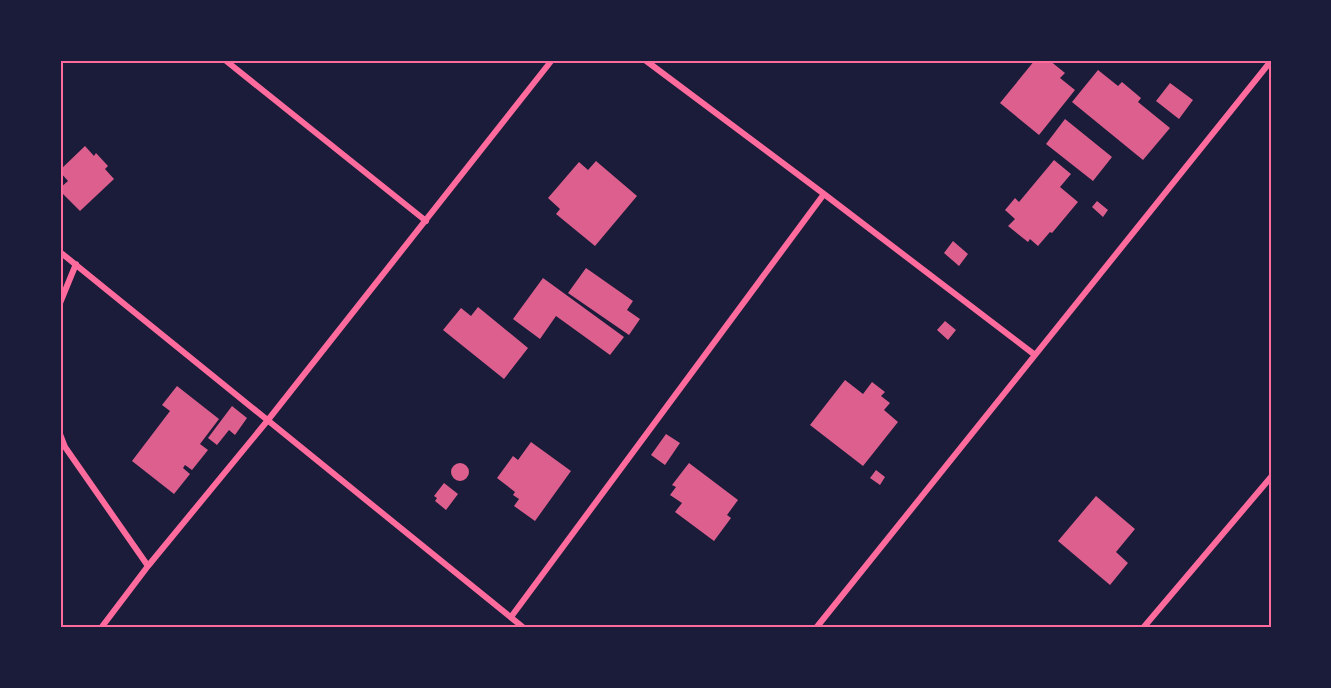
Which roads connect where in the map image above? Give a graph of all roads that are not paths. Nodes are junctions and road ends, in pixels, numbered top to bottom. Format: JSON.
{"nodes":[{"id":1,"x":225,"y":60,"type":"edge"},
{"id":2,"x":552,"y":60,"type":"edge"},
{"id":3,"x":645,"y":60,"type":"edge"},
{"id":4,"x":1271,"y":61,"type":"edge"},
{"id":5,"x":824,"y":194,"type":"junction"},
{"id":6,"x":426,"y":220,"type":"junction"},
{"id":7,"x":60,"y":252,"type":"edge"},
{"id":8,"x":76,"y":264,"type":"junction"},
{"id":9,"x":60,"y":303,"type":"edge"},
{"id":10,"x":1035,"y":355,"type":"junction"},
{"id":11,"x":268,"y":420,"type":"junction"},
{"id":12,"x":60,"y":434,"type":"edge"},
{"id":13,"x":1271,"y":477,"type":"edge"},
{"id":14,"x":148,"y":566,"type":"junction"},
{"id":15,"x":511,"y":617,"type":"junction"},
{"id":16,"x":100,"y":628,"type":"edge"},
{"id":17,"x":524,"y":628,"type":"edge"},
{"id":18,"x":816,"y":628,"type":"edge"},
{"id":19,"x":1143,"y":628,"type":"edge"}],
"edges":[{"from":1,"to":6,"type":"street"},
{"from":2,"to":6,"type":"street"},
{"from":3,"to":5,"type":"street"},
{"from":4,"to":10,"type":"street"},
{"from":5,"to":10,"type":"street"},
{"from":5,"to":15,"type":"street"},
{"from":6,"to":11,"type":"street"},
{"from":7,"to":8,"type":"street"},
{"from":8,"to":9,"type":"street"},
{"from":8,"to":11,"type":"street"},
{"from":10,"to":18,"type":"street"},
{"from":11,"to":14,"type":"street"},
{"from":11,"to":15,"type":"street"},
{"from":12,"to":14,"type":"street"},
{"from":13,"to":19,"type":"street"},
{"from":14,"to":16,"type":"street"},
{"from":15,"to":17,"type":"street"}]}
